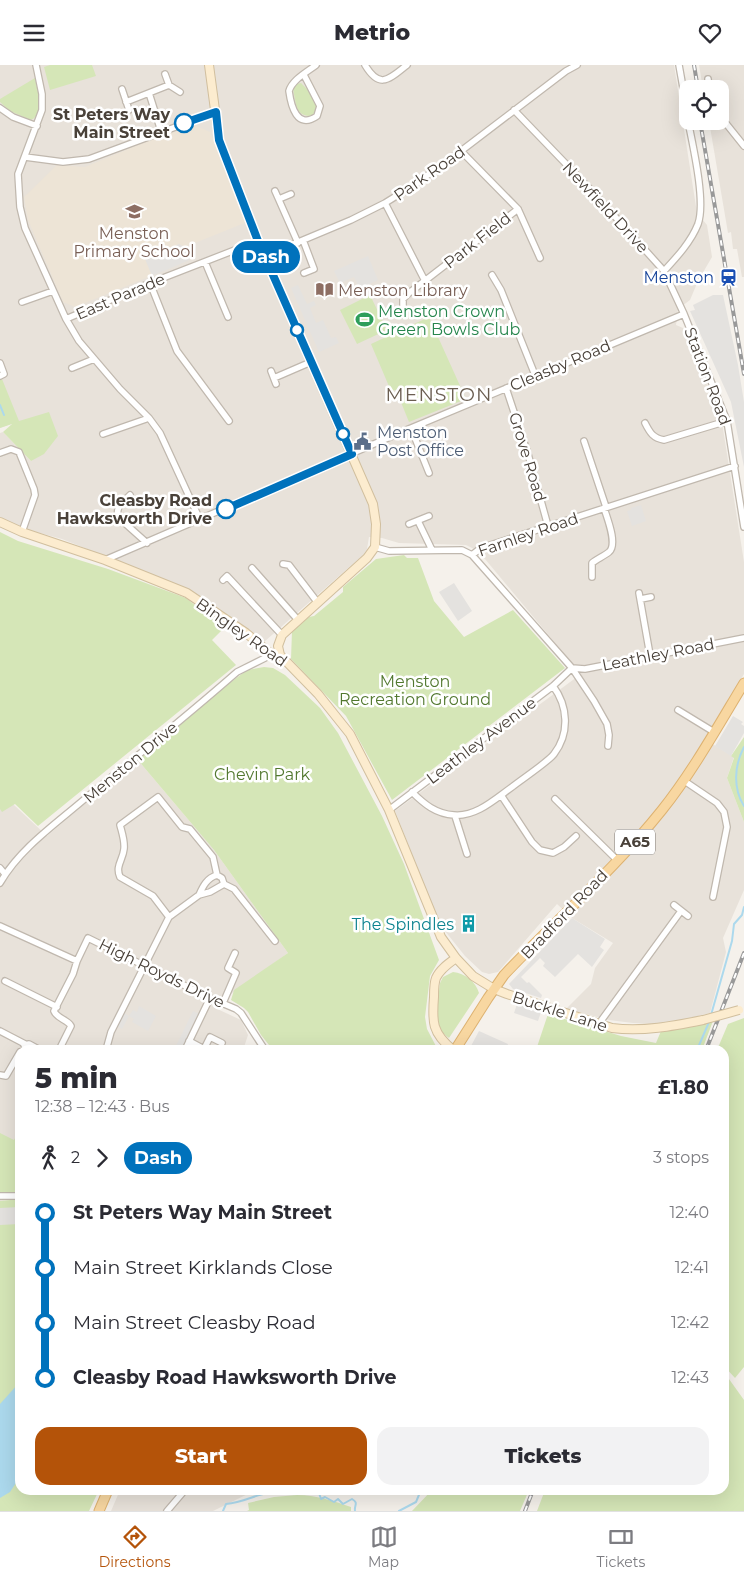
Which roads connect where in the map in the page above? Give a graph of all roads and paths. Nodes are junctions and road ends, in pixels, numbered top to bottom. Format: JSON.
{"nodes":[{"id":1,"x":36,"y":65,"type":"edge"},
{"id":2,"x":209,"y":65,"type":"edge"},
{"id":3,"x":316,"y":65,"type":"edge"},
{"id":4,"x":365,"y":65,"type":"edge"},
{"id":5,"x":407,"y":65,"type":"edge"},
{"id":6,"x":679,"y":65,"type":"edge"},
{"id":7,"x":573,"y":66,"type":"edge"},
{"id":8,"x":165,"y":75,"type":"dead end"},
{"id":9,"x":304,"y":75,"type":"junction"},
{"id":10,"x":682,"y":80,"type":"edge"},
{"id":11,"x":169,"y":85,"type":"junction"},
{"id":12,"x":122,"y":89,"type":"dead end"},
{"id":13,"x":180,"y":92,"type":"dead end"},
{"id":14,"x":149,"y":93,"type":"junction"},
{"id":15,"x":126,"y":102,"type":"junction"},
{"id":16,"x":0,"y":108,"type":"edge"},
{"id":17,"x":129,"y":110,"type":"dead end"},
{"id":18,"x":514,"y":110,"type":"junction"},
{"id":19,"x":216,"y":112,"type":"junction"},
{"id":20,"x":37,"y":126,"type":"junction"},
{"id":21,"x":729,"y":127,"type":"edge"},
{"id":22,"x":690,"y":130,"type":"edge"},
{"id":23,"x":161,"y":131,"type":"junction"},
{"id":24,"x":744,"y":146,"type":"edge"},
{"id":25,"x":461,"y":151,"type":"junction"},
{"id":26,"x":25,"y":157,"type":"junction"},
{"id":27,"x":275,"y":191,"type":"dead end"},
{"id":28,"x":291,"y":193,"type":"dead end"},
{"id":29,"x":278,"y":199,"type":"junction"},
{"id":30,"x":385,"y":203,"type":"junction"},
{"id":31,"x":518,"y":209,"type":"junction"},
{"id":32,"x":258,"y":241,"type":"junction"},
{"id":33,"x":300,"y":242,"type":"junction"},
{"id":34,"x":266,"y":256,"type":"junction"},
{"id":35,"x":540,"y":258,"type":"dead end"},
{"id":36,"x":205,"y":262,"type":"junction"},
{"id":37,"x":664,"y":271,"type":"junction"},
{"id":38,"x":304,"y":273,"type":"dead end"},
{"id":39,"x":492,"y":275,"type":"dead end"},
{"id":40,"x":425,"y":281,"type":"junction"},
{"id":41,"x":150,"y":283,"type":"junction"},
{"id":42,"x":53,"y":291,"type":"junction"},
{"id":43,"x":22,"y":302,"type":"dead end"},
{"id":44,"x":684,"y":314,"type":"junction"},
{"id":45,"x":403,"y":315,"type":"dead end"},
{"id":46,"x":228,"y":317,"type":"dead end"},
{"id":47,"x":66,"y":319,"type":"junction"},
{"id":48,"x":94,"y":359,"type":"junction"},
{"id":49,"x":311,"y":362,"type":"junction"},
{"id":50,"x":0,"y":363,"type":"edge"},
{"id":51,"x":72,"y":369,"type":"dead end"},
{"id":52,"x":271,"y":371,"type":"dead end"},
{"id":53,"x":535,"y":375,"type":"junction"},
{"id":54,"x":0,"y":376,"type":"edge"},
{"id":55,"x":506,"y":388,"type":"junction"},
{"id":56,"x":149,"y":418,"type":"junction"},
{"id":57,"x":229,"y":421,"type":"dead end"},
{"id":58,"x":727,"y":421,"type":"junction"},
{"id":59,"x":644,"y":423,"type":"dead end"},
{"id":60,"x":411,"y":428,"type":"junction"},
{"id":61,"x":103,"y":434,"type":"dead end"},
{"id":62,"x":584,"y":441,"type":"dead end"},
{"id":63,"x":0,"y":453,"type":"edge"},
{"id":64,"x":352,"y":454,"type":"junction"},
{"id":65,"x":735,"y":466,"type":"junction"},
{"id":66,"x":429,"y":473,"type":"dead end"},
{"id":67,"x":130,"y":495,"type":"dead end"},
{"id":68,"x":605,"y":508,"type":"junction"},
{"id":69,"x":429,"y":516,"type":"dead end"},
{"id":70,"x":200,"y":520,"type":"junction"},
{"id":71,"x":418,"y":521,"type":"junction"},
{"id":72,"x":0,"y":522,"type":"edge"},
{"id":73,"x":409,"y":524,"type":"dead end"},
{"id":74,"x":548,"y":526,"type":"junction"},
{"id":75,"x":744,"y":527,"type":"edge"},
{"id":76,"x":22,"y":532,"type":"junction"},
{"id":77,"x":147,"y":543,"type":"junction"},
{"id":78,"x":374,"y":547,"type":"junction"},
{"id":79,"x":432,"y":550,"type":"junction"},
{"id":80,"x":472,"y":555,"type":"junction"},
{"id":81,"x":106,"y":561,"type":"junction"},
{"id":82,"x":283,"y":564,"type":"dead end"},
{"id":83,"x":252,"y":568,"type":"dead end"},
{"id":84,"x":592,"y":577,"type":"dead end"},
{"id":85,"x":223,"y":580,"type":"dead end"},
{"id":86,"x":651,"y":597,"type":"dead end"},
{"id":87,"x":318,"y":603,"type":"junction"},
{"id":88,"x":298,"y":620,"type":"junction"},
{"id":89,"x":282,"y":635,"type":"junction"},
{"id":90,"x":744,"y":637,"type":"edge"},
{"id":91,"x":270,"y":653,"type":"junction"},
{"id":92,"x":280,"y":655,"type":"junction"},
{"id":93,"x":650,"y":655,"type":"junction"},
{"id":94,"x":572,"y":668,"type":"junction"},
{"id":95,"x":744,"y":683,"type":"edge"},
{"id":96,"x":553,"y":686,"type":"junction"},
{"id":97,"x":678,"y":710,"type":"dead end"},
{"id":98,"x":714,"y":732,"type":"junction"},
{"id":99,"x":608,"y":746,"type":"dead end"},
{"id":100,"x":683,"y":780,"type":"junction"},
{"id":101,"x":412,"y":792,"type":"junction"},
{"id":102,"x":501,"y":795,"type":"junction"},
{"id":103,"x":555,"y":799,"type":"dead end"},
{"id":104,"x":389,"y":810,"type":"junction"},
{"id":105,"x":455,"y":816,"type":"junction"},
{"id":106,"x":576,"y":836,"type":"dead end"},
{"id":107,"x":467,"y":854,"type":"dead end"},
{"id":108,"x":617,"y":860,"type":"junction"},
{"id":109,"x":0,"y":868,"type":"edge"},
{"id":110,"x":5,"y":874,"type":"junction"},
{"id":111,"x":217,"y":875,"type":"junction"},
{"id":112,"x":0,"y":883,"type":"edge"},
{"id":113,"x":224,"y":884,"type":"junction"},
{"id":114,"x":199,"y":895,"type":"junction"},
{"id":115,"x":714,"y":897,"type":"dead end"},
{"id":116,"x":674,"y":905,"type":"dead end"},
{"id":117,"x":681,"y":911,"type":"junction"},
{"id":118,"x":688,"y":915,"type":"dead end"},
{"id":119,"x":169,"y":917,"type":"junction"},
{"id":120,"x":0,"y":925,"type":"edge"},
{"id":121,"x":275,"y":941,"type":"dead end"},
{"id":122,"x":235,"y":953,"type":"dead end"},
{"id":123,"x":456,"y":958,"type":"junction"},
{"id":124,"x":77,"y":961,"type":"junction"},
{"id":125,"x":144,"y":965,"type":"junction"},
{"id":126,"x":5,"y":981,"type":"dead end"},
{"id":127,"x":494,"y":989,"type":"junction"},
{"id":128,"x":210,"y":998,"type":"junction"},
{"id":129,"x":223,"y":1003,"type":"junction"},
{"id":130,"x":56,"y":1007,"type":"junction"},
{"id":131,"x":741,"y":1009,"type":"edge"},
{"id":132,"x":598,"y":1025,"type":"junction"},
{"id":133,"x":0,"y":1031,"type":"edge"},
{"id":134,"x":189,"y":1041,"type":"junction"},
{"id":135,"x":222,"y":1043,"type":"dead end"},
{"id":136,"x":25,"y":1044,"type":"edge"},
{"id":137,"x":61,"y":1045,"type":"edge"},
{"id":138,"x":107,"y":1045,"type":"edge"},
{"id":139,"x":187,"y":1045,"type":"edge"},
{"id":140,"x":196,"y":1045,"type":"edge"},
{"id":141,"x":206,"y":1045,"type":"edge"},
{"id":142,"x":262,"y":1045,"type":"edge"},
{"id":143,"x":447,"y":1045,"type":"edge"},
{"id":144,"x":457,"y":1045,"type":"edge"},
{"id":145,"x":15,"y":1060,"type":"edge"},
{"id":146,"x":0,"y":1075,"type":"edge"},
{"id":147,"x":0,"y":1196,"type":"edge"},
{"id":148,"x":15,"y":1196,"type":"edge"},
{"id":149,"x":106,"y":1495,"type":"edge"},
{"id":150,"x":181,"y":1495,"type":"edge"},
{"id":151,"x":99,"y":1511,"type":"edge"},
{"id":152,"x":167,"y":1511,"type":"edge"}],
"edges":[{"from":1,"to":20,"type":"street"},
{"from":2,"to":19,"type":"street"},
{"from":3,"to":9,"type":"street"},
{"from":4,"to":5,"type":"street"},
{"from":6,"to":10,"type":"street"},
{"from":7,"to":18,"type":"street","name":"Park Road"},
{"from":8,"to":11,"type":"street"},
{"from":9,"to":9,"type":"street"},
{"from":11,"to":13,"type":"street"},
{"from":11,"to":14,"type":"street"},
{"from":12,"to":15,"type":"street"},
{"from":14,"to":15,"type":"street"},
{"from":14,"to":23,"type":"street"},
{"from":15,"to":17,"type":"street"},
{"from":16,"to":20,"type":"street"},
{"from":18,"to":25,"type":"street","name":"Park Road"},
{"from":18,"to":37,"type":"street","name":"Newfield Drive"},
{"from":19,"to":23,"type":"street"},
{"from":19,"to":32,"type":"street"},
{"from":20,"to":26,"type":"street"},
{"from":21,"to":24,"type":"street"},
{"from":22,"to":37,"type":"street"},
{"from":23,"to":26,"type":"street"},
{"from":25,"to":30,"type":"street","name":"Park Road"},
{"from":25,"to":31,"type":"street"},
{"from":26,"to":42,"type":"street"},
{"from":27,"to":29,"type":"street"},
{"from":28,"to":29,"type":"street"},
{"from":29,"to":33,"type":"street"},
{"from":30,"to":33,"type":"street","name":"Park Road"},
{"from":30,"to":40,"type":"street"},
{"from":31,"to":35,"type":"street"},
{"from":31,"to":40,"type":"street","name":"Park Field"},
{"from":32,"to":34,"type":"street"},
{"from":32,"to":36,"type":"street","name":"East Parade"},
{"from":33,"to":34,"type":"street","name":"Park Road"},
{"from":33,"to":38,"type":"street"},
{"from":34,"to":49,"type":"street"},
{"from":36,"to":41,"type":"street","name":"East Parade"},
{"from":36,"to":46,"type":"street"},
{"from":37,"to":44,"type":"street","name":"Newfield Drive"},
{"from":39,"to":53,"type":"street"},
{"from":40,"to":45,"type":"street","name":"Park Field"},
{"from":41,"to":47,"type":"street","name":"East Parade"},
{"from":41,"to":57,"type":"street"},
{"from":42,"to":43,"type":"street"},
{"from":42,"to":47,"type":"street"},
{"from":44,"to":53,"type":"street","name":"Cleasby Road"},
{"from":44,"to":58,"type":"street","name":"Station Road"},
{"from":47,"to":48,"type":"street"},
{"from":48,"to":51,"type":"street"},
{"from":48,"to":56,"type":"street"},
{"from":49,"to":52,"type":"street"},
{"from":49,"to":64,"type":"street"},
{"from":50,"to":54,"type":"street"},
{"from":53,"to":55,"type":"street","name":"Cleasby Road"},
{"from":55,"to":60,"type":"street","name":"Cleasby Road"},
{"from":55,"to":74,"type":"street","name":"Grove Road"},
{"from":56,"to":61,"type":"street"},
{"from":56,"to":70,"type":"street"},
{"from":58,"to":59,"type":"street"},
{"from":58,"to":65,"type":"street","name":"Station Road"},
{"from":60,"to":64,"type":"street","name":"Cleasby Road"},
{"from":60,"to":66,"type":"street"},
{"from":62,"to":68,"type":"street"},
{"from":63,"to":76,"type":"street"},
{"from":64,"to":70,"type":"street","name":"Cleasby Road"},
{"from":64,"to":78,"type":"street"},
{"from":65,"to":68,"type":"street","name":"Farnley Road"},
{"from":65,"to":75,"type":"street","name":"Station Road"},
{"from":67,"to":77,"type":"street"},
{"from":68,"to":74,"type":"street","name":"Farnley Road"},
{"from":68,"to":84,"type":"street"},
{"from":69,"to":71,"type":"street"},
{"from":70,"to":77,"type":"street","name":"Cleasby Road"},
{"from":71,"to":73,"type":"street"},
{"from":71,"to":79,"type":"street"},
{"from":72,"to":76,"type":"street","name":"Bingley Road"},
{"from":74,"to":80,"type":"street","name":"Farnley Road"},
{"from":76,"to":81,"type":"street","name":"Bingley Road"},
{"from":77,"to":81,"type":"street","name":"Cleasby Road"},
{"from":78,"to":79,"type":"street","name":"Farnley Road"},
{"from":78,"to":87,"type":"street"},
{"from":79,"to":80,"type":"street","name":"Farnley Road"},
{"from":80,"to":94,"type":"street"},
{"from":81,"to":91,"type":"street","name":"Bingley Road"},
{"from":82,"to":87,"type":"street"},
{"from":83,"to":88,"type":"street"},
{"from":85,"to":89,"type":"street"},
{"from":86,"to":93,"type":"street"},
{"from":87,"to":88,"type":"street"},
{"from":88,"to":89,"type":"street"},
{"from":89,"to":92,"type":"street"},
{"from":90,"to":93,"type":"street","name":"Leathley Road"},
{"from":91,"to":92,"type":"street","name":"Bingley Road"},
{"from":91,"to":110,"type":"street","name":"Menston Drive"},
{"from":92,"to":104,"type":"street","name":"Bingley Road"},
{"from":93,"to":94,"type":"street","name":"Leathley Road"},
{"from":94,"to":96,"type":"street","name":"Leathley Avenue"},
{"from":94,"to":99,"type":"street"},
{"from":95,"to":98,"type":"main road","name":"Bradford Road","number":"A65"},
{"from":96,"to":101,"type":"street","name":"Leathley Avenue"},
{"from":96,"to":102,"type":"street"},
{"from":97,"to":98,"type":"street"},
{"from":98,"to":100,"type":"main road","name":"Bradford Road","number":"A65"},
{"from":100,"to":108,"type":"main road","name":"Bradford Road","number":"A65"},
{"from":100,"to":115,"type":"street"},
{"from":101,"to":104,"type":"street","name":"Leathley Avenue"},
{"from":101,"to":105,"type":"street"},
{"from":102,"to":105,"type":"street"},
{"from":102,"to":106,"type":"street"},
{"from":103,"to":108,"type":"street"},
{"from":104,"to":123,"type":"street","name":"Bingley Road"},
{"from":105,"to":107,"type":"street"},
{"from":108,"to":127,"type":"main road","name":"Bradford Road","number":"A65"},
{"from":109,"to":110,"type":"street"},
{"from":110,"to":112,"type":"street","name":"Menston Drive"},
{"from":111,"to":113,"type":"street"},
{"from":111,"to":114,"type":"street"},
{"from":111,"to":119,"type":"street"},
{"from":113,"to":114,"type":"street"},
{"from":113,"to":121,"type":"street"},
{"from":114,"to":119,"type":"street"},
{"from":116,"to":117,"type":"street"},
{"from":117,"to":118,"type":"street"},
{"from":117,"to":132,"type":"street"},
{"from":119,"to":125,"type":"street"},
{"from":120,"to":124,"type":"street","name":"High Royds Drive"},
{"from":122,"to":129,"type":"street"},
{"from":123,"to":127,"type":"street","name":"Bingley Road"},
{"from":123,"to":143,"type":"street"},
{"from":124,"to":125,"type":"street","name":"High Royds Drive"},
{"from":124,"to":130,"type":"street"},
{"from":125,"to":128,"type":"street","name":"High Royds Drive"},
{"from":125,"to":138,"type":"street"},
{"from":126,"to":130,"type":"street"},
{"from":127,"to":132,"type":"street","name":"Buckle Lane"},
{"from":127,"to":144,"type":"main road","name":"Bradford Road","number":"A65"},
{"from":128,"to":129,"type":"street","name":"High Royds Drive"},
{"from":128,"to":134,"type":"street"},
{"from":129,"to":142,"type":"street","name":"High Royds Drive"},
{"from":130,"to":137,"type":"street"},
{"from":131,"to":132,"type":"street","name":"Buckle Lane","bridge":true},
{"from":133,"to":136,"type":"street"},
{"from":134,"to":139,"type":"street"},
{"from":134,"to":140,"type":"street"},
{"from":135,"to":141,"type":"street"},
{"from":145,"to":146,"type":"street"},
{"from":147,"to":148,"type":"street"},
{"from":149,"to":151,"type":"main road"},
{"from":150,"to":152,"type":"street"}]}
